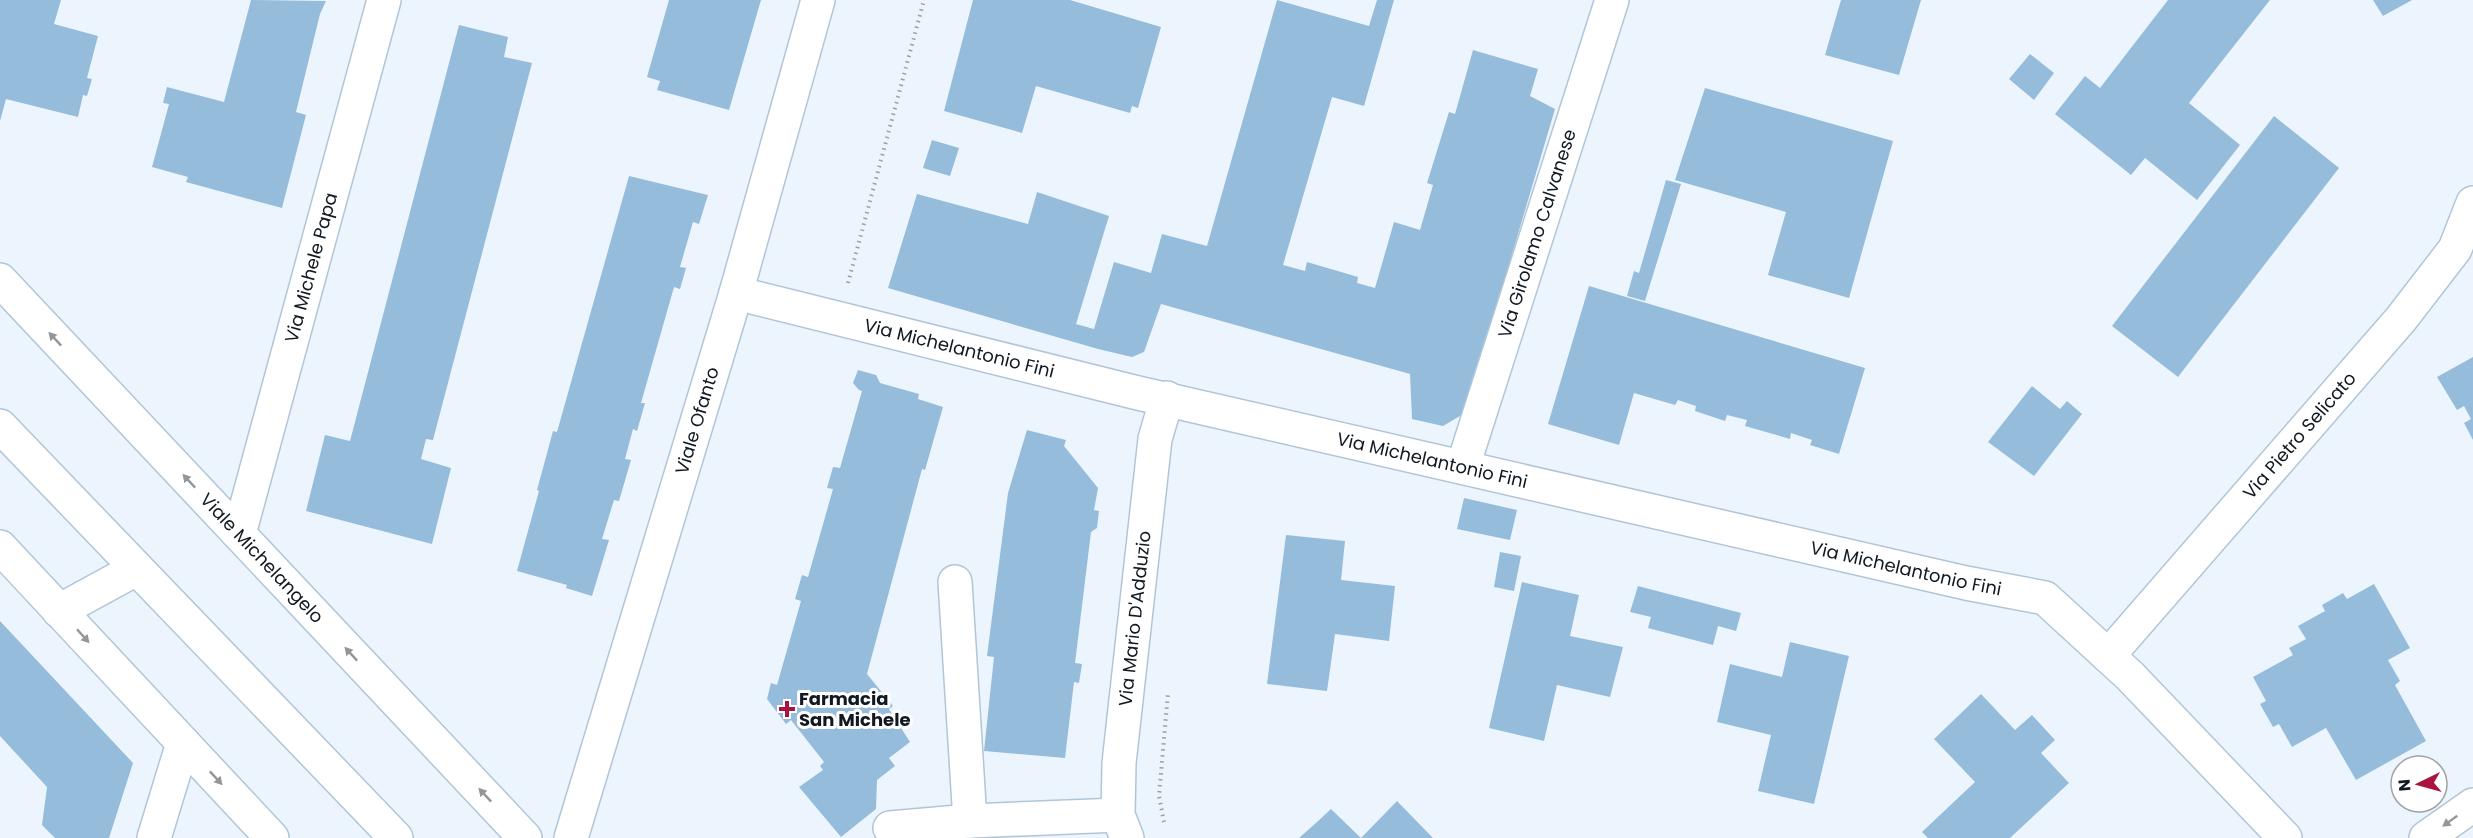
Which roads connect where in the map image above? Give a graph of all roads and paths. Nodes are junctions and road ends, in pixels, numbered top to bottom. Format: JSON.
{"nodes":[{"id":1,"x":384,"y":0,"type":"edge"},
{"id":2,"x":818,"y":0,"type":"edge"},
{"id":3,"x":924,"y":0,"type":"edge"},
{"id":4,"x":1612,"y":0,"type":"edge"},
{"id":5,"x":2473,"y":203,"type":"edge"},
{"id":6,"x":0,"y":280,"type":"edge"},
{"id":7,"x":736,"y":293,"type":"junction"},
{"id":8,"x":839,"y":318,"type":"junction"},
{"id":9,"x":1167,"y":398,"type":"junction"},
{"id":10,"x":0,"y":426,"type":"edge"},
{"id":11,"x":1463,"y":466,"type":"junction"},
{"id":12,"x":239,"y":534,"type":"junction"},
{"id":13,"x":0,"y":548,"type":"edge"},
{"id":14,"x":136,"y":568,"type":"junction"},
{"id":15,"x":955,"y":582,"type":"dead end"},
{"id":16,"x":59,"y":611,"type":"junction"},
{"id":17,"x":2108,"y":656,"type":"junction"},
{"id":18,"x":1168,"y":690,"type":"dead end"},
{"id":19,"x":183,"y":743,"type":"junction"},
{"id":20,"x":2473,"y":805,"type":"edge"},
{"id":21,"x":970,"y":821,"type":"junction"},
{"id":22,"x":1164,"y":825,"type":"dead end"},
{"id":23,"x":1123,"y":827,"type":"edge"},
{"id":24,"x":890,"y":828,"type":"dead end"},
{"id":25,"x":154,"y":838,"type":"edge"},
{"id":26,"x":272,"y":838,"type":"edge"},
{"id":27,"x":396,"y":838,"type":"edge"},
{"id":28,"x":525,"y":838,"type":"edge"},
{"id":29,"x":571,"y":838,"type":"edge"},
{"id":30,"x":2285,"y":838,"type":"edge"},
{"id":31,"x":2426,"y":838,"type":"edge"}],
"edges":[{"from":1,"to":12,"type":"street","name":"Via Michele Papa"},
{"from":2,"to":7,"type":"street","name":"Viale Ofanto"},
{"from":3,"to":8,"type":"path"},
{"from":4,"to":11,"type":"street","name":"Via Girolamo Calvanese"},
{"from":5,"to":17,"type":"street","name":"Via Pietro Selicato"},
{"from":12,"to":6,"type":"street","name":"Viale Michelangelo","one_way":true},
{"from":7,"to":8,"type":"street","name":"Via Michelantonio Fini"},
{"from":7,"to":29,"type":"street","name":"Viale Ofanto"},
{"from":8,"to":9,"type":"street","name":"Via Michelantonio Fini"},
{"from":9,"to":11,"type":"street","name":"Via Michelantonio Fini"},
{"from":9,"to":23,"type":"street","name":"Via Mario D'Adduzio"},
{"from":10,"to":14,"type":"street"},
{"from":11,"to":17,"type":"street","name":"Via Michelantonio Fini"},
{"from":28,"to":12,"type":"street","name":"Viale Michelangelo","one_way":true},
{"from":13,"to":16,"type":"street"},
{"from":14,"to":16,"type":"street"},
{"from":14,"to":27,"type":"street"},
{"from":15,"to":21,"type":"street"},
{"from":16,"to":19,"type":"street","one_way":true},
{"from":17,"to":30,"type":"street","name":"Via Michelantonio Fini"},
{"from":18,"to":22,"type":"path"},
{"from":19,"to":25,"type":"street"},
{"from":19,"to":26,"type":"street","one_way":true},
{"from":20,"to":31,"type":"street","one_way":true},
{"from":21,"to":23,"type":"street"},
{"from":21,"to":24,"type":"street"}]}
